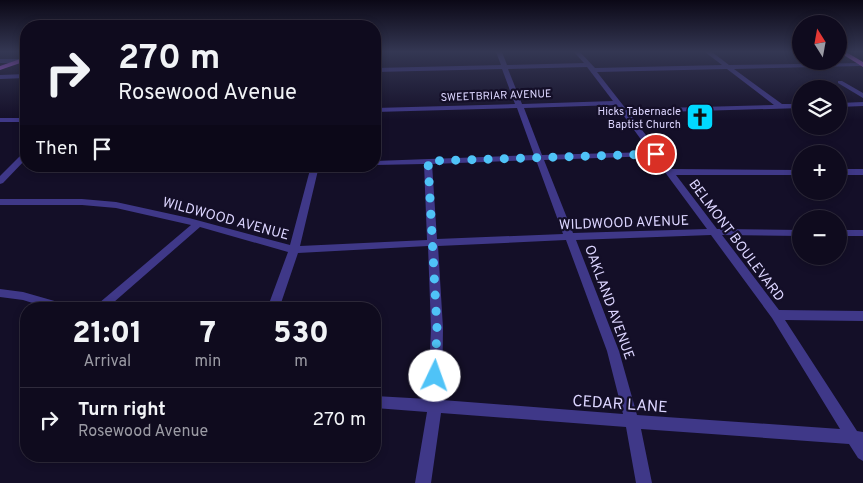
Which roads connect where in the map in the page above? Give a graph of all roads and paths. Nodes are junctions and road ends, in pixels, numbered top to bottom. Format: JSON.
{"nodes":[{"id":1,"x":507,"y":75,"type":"edge"},
{"id":2,"x":597,"y":75,"type":"edge"},
{"id":3,"x":738,"y":75,"type":"edge"},
{"id":4,"x":20,"y":76,"type":"edge"},
{"id":5,"x":0,"y":77,"type":"edge"},
{"id":6,"x":847,"y":86,"type":"edge"},
{"id":7,"x":863,"y":96,"type":"edge"},
{"id":8,"x":863,"y":104,"type":"edge"},
{"id":9,"x":847,"y":105,"type":"edge"},
{"id":10,"x":519,"y":106,"type":"junction"},
{"id":11,"x":792,"y":106,"type":"edge"},
{"id":12,"x":620,"y":107,"type":"junction"},
{"id":13,"x":781,"y":107,"type":"junction"},
{"id":14,"x":381,"y":110,"type":"edge"},
{"id":15,"x":0,"y":120,"type":"edge"},
{"id":16,"x":20,"y":120,"type":"edge"},
{"id":17,"x":656,"y":154,"type":"junction"},
{"id":18,"x":540,"y":158,"type":"junction"},
{"id":19,"x":20,"y":161,"type":"edge"},
{"id":20,"x":428,"y":161,"type":"junction"},
{"id":21,"x":381,"y":163,"type":"edge"},
{"id":22,"x":314,"y":172,"type":"edge"},
{"id":23,"x":670,"y":172,"type":"junction"},
{"id":24,"x":792,"y":172,"type":"edge"},
{"id":25,"x":847,"y":172,"type":"edge"},
{"id":26,"x":863,"y":172,"type":"edge"},
{"id":27,"x":0,"y":181,"type":"edge"},
{"id":28,"x":0,"y":202,"type":"edge"},
{"id":29,"x":198,"y":224,"type":"junction"},
{"id":30,"x":714,"y":232,"type":"junction"},
{"id":31,"x":792,"y":233,"type":"edge"},
{"id":32,"x":847,"y":233,"type":"edge"},
{"id":33,"x":863,"y":233,"type":"edge"},
{"id":34,"x":570,"y":237,"type":"junction"},
{"id":35,"x":433,"y":242,"type":"junction"},
{"id":36,"x":294,"y":250,"type":"junction"},
{"id":37,"x":0,"y":293,"type":"edge"},
{"id":38,"x":44,"y":302,"type":"edge"},
{"id":39,"x":106,"y":302,"type":"edge"},
{"id":40,"x":276,"y":302,"type":"edge"},
{"id":41,"x":776,"y":315,"type":"junction"},
{"id":42,"x":863,"y":316,"type":"edge"},
{"id":43,"x":381,"y":403,"type":"edge"},
{"id":44,"x":435,"y":408,"type":"junction"},
{"id":45,"x":632,"y":422,"type":"junction"},
{"id":46,"x":859,"y":438,"type":"edge"},
{"id":47,"x":863,"y":453,"type":"edge"},
{"id":48,"x":423,"y":483,"type":"edge"},
{"id":49,"x":644,"y":483,"type":"edge"}],
"edges":[{"from":1,"to":10,"type":"street","name":"OAKLAND AVENUE"},
{"from":2,"to":12,"type":"street","name":"BELMONT BOULEVARD"},
{"from":3,"to":13,"type":"street"},
{"from":4,"to":5,"type":"street"},
{"from":6,"to":7,"type":"street"},
{"from":8,"to":9,"type":"street"},
{"from":10,"to":12,"type":"street","name":"SWEETBRIAR AVENUE"},
{"from":10,"to":14,"type":"street","name":"SWEETBRIAR AVENUE"},
{"from":10,"to":18,"type":"street","name":"OAKLAND AVENUE"},
{"from":11,"to":13,"type":"street","name":"SWEETBRIAR AVENUE"},
{"from":12,"to":13,"type":"street","name":"SWEETBRIAR AVENUE"},
{"from":12,"to":17,"type":"street","name":"BELMONT BOULEVARD"},
{"from":15,"to":16,"type":"street"},
{"from":17,"to":18,"type":"street"},
{"from":17,"to":23,"type":"street","name":"BELMONT BOULEVARD"},
{"from":18,"to":20,"type":"street"},
{"from":18,"to":34,"type":"street","name":"OAKLAND AVENUE"},
{"from":19,"to":27,"type":"street"},
{"from":20,"to":21,"type":"street"},
{"from":20,"to":35,"type":"street"},
{"from":22,"to":36,"type":"street"},
{"from":23,"to":24,"type":"street"},
{"from":23,"to":30,"type":"street","name":"BELMONT BOULEVARD"},
{"from":25,"to":26,"type":"street"},
{"from":28,"to":29,"type":"street","name":"WILDWOOD AVENUE"},
{"from":29,"to":36,"type":"street","name":"WILDWOOD AVENUE"},
{"from":29,"to":39,"type":"street"},
{"from":30,"to":31,"type":"street","name":"WILDWOOD AVENUE"},
{"from":30,"to":34,"type":"street","name":"WILDWOOD AVENUE"},
{"from":30,"to":41,"type":"street","name":"BELMONT BOULEVARD"},
{"from":32,"to":33,"type":"street"},
{"from":34,"to":35,"type":"street","name":"WILDWOOD AVENUE"},
{"from":34,"to":45,"type":"street","name":"OAKLAND AVENUE"},
{"from":35,"to":36,"type":"street","name":"WILDWOOD AVENUE"},
{"from":35,"to":44,"type":"street"},
{"from":36,"to":40,"type":"street"},
{"from":37,"to":38,"type":"street"},
{"from":41,"to":42,"type":"street"},
{"from":41,"to":46,"type":"street","name":"BELMONT BOULEVARD"},
{"from":43,"to":44,"type":"street","name":"CEDAR LANE"},
{"from":44,"to":45,"type":"street","name":"CEDAR LANE"},
{"from":44,"to":48,"type":"street"},
{"from":45,"to":46,"type":"street","name":"CEDAR LANE"},
{"from":45,"to":49,"type":"street","name":"OAKLAND AVENUE"},
{"from":46,"to":47,"type":"street","name":"BELMONT BOULEVARD"}]}
